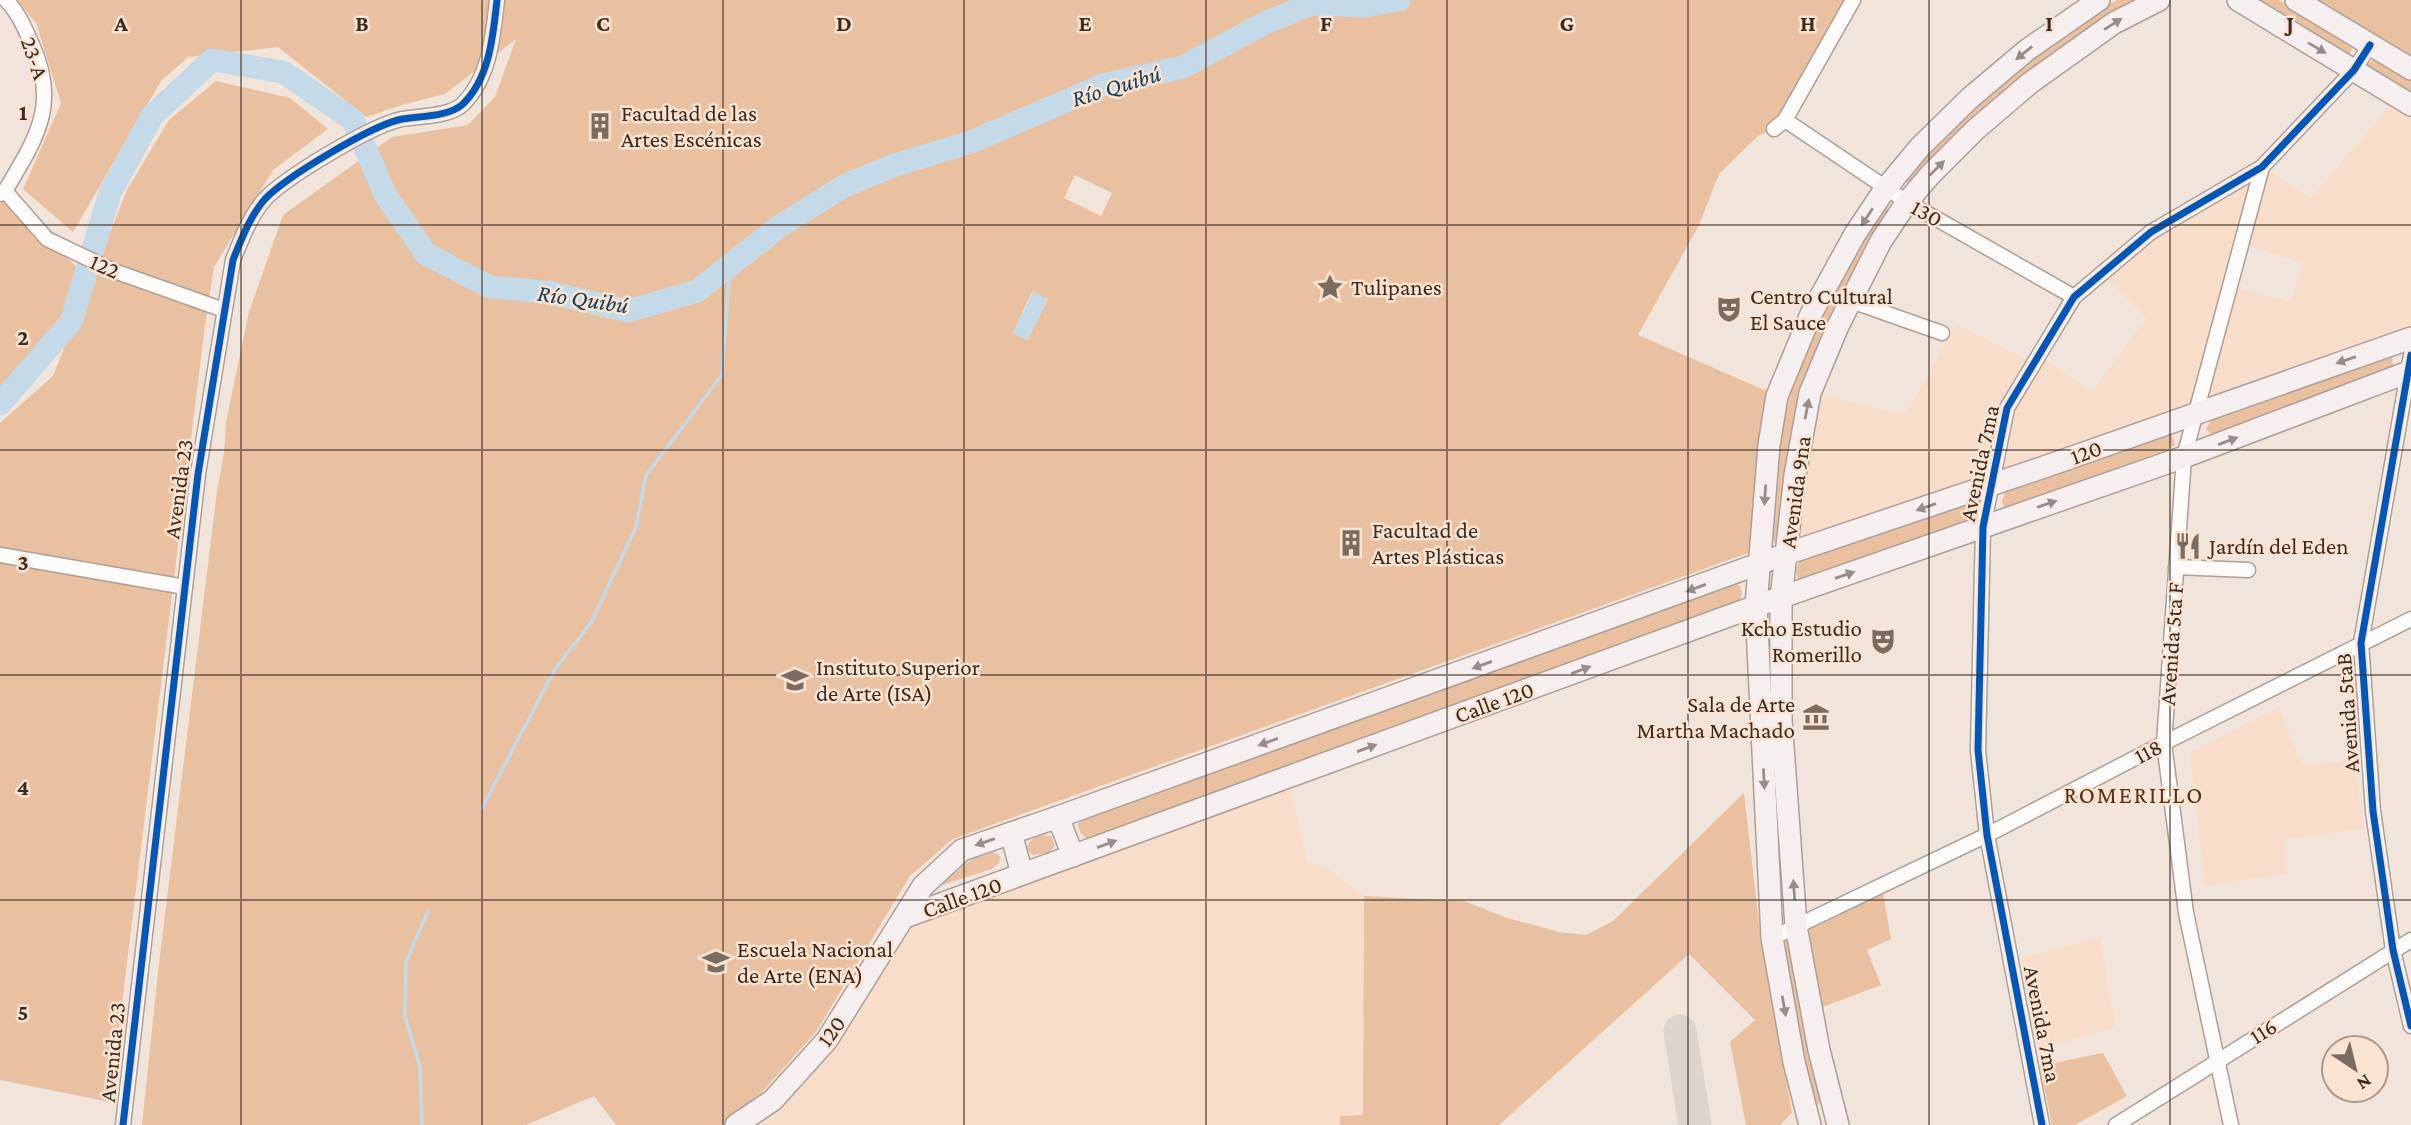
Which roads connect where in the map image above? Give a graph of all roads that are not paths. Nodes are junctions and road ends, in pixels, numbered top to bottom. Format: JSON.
{"nodes":[{"id":1,"x":6,"y":0,"type":"edge"},
{"id":2,"x":497,"y":0,"type":"edge"},
{"id":3,"x":1853,"y":0,"type":"edge"},
{"id":4,"x":2099,"y":0,"type":"edge"},
{"id":5,"x":2159,"y":0,"type":"edge"},
{"id":6,"x":2238,"y":0,"type":"edge"},
{"id":7,"x":2296,"y":0,"type":"edge"},
{"id":8,"x":2370,"y":45,"type":"junction"},
{"id":9,"x":2411,"y":69,"type":"edge"},
{"id":10,"x":2354,"y":70,"type":"junction"},
{"id":11,"x":2411,"y":106,"type":"edge"},
{"id":12,"x":2262,"y":167,"type":"junction"},
{"id":13,"x":1885,"y":189,"type":"junction"},
{"id":14,"x":3,"y":192,"type":"edge"},
{"id":15,"x":1907,"y":202,"type":"junction"},
{"id":16,"x":2074,"y":297,"type":"junction"},
{"id":17,"x":1851,"y":301,"type":"junction"},
{"id":18,"x":224,"y":310,"type":"junction"},
{"id":19,"x":1942,"y":333,"type":"dead end"},
{"id":20,"x":2411,"y":338,"type":"edge"},
{"id":21,"x":2410,"y":366,"type":"edge"},
{"id":22,"x":2197,"y":411,"type":"junction"},
{"id":23,"x":2184,"y":457,"type":"junction"},
{"id":24,"x":1991,"y":485,"type":"junction"},
{"id":25,"x":1983,"y":527,"type":"junction"},
{"id":26,"x":1786,"y":554,"type":"junction"},
{"id":27,"x":0,"y":555,"type":"edge"},
{"id":28,"x":1761,"y":565,"type":"junction"},
{"id":29,"x":2176,"y":568,"type":"junction"},
{"id":30,"x":2249,"y":570,"type":"dead end"},
{"id":31,"x":185,"y":587,"type":"junction"},
{"id":32,"x":1781,"y":598,"type":"junction"},
{"id":33,"x":1756,"y":606,"type":"junction"},
{"id":34,"x":2411,"y":619,"type":"edge"},
{"id":35,"x":2361,"y":643,"type":"junction"},
{"id":36,"x":2164,"y":743,"type":"junction"},
{"id":37,"x":1058,"y":817,"type":"junction"},
{"id":38,"x":1012,"y":833,"type":"junction"},
{"id":39,"x":1987,"y":835,"type":"junction"},
{"id":40,"x":1073,"y":856,"type":"junction"},
{"id":41,"x":1022,"y":874,"type":"junction"},
{"id":42,"x":905,"y":918,"type":"junction"},
{"id":43,"x":1796,"y":926,"type":"junction"},
{"id":44,"x":1772,"y":938,"type":"junction"},
{"id":45,"x":2411,"y":940,"type":"edge"},
{"id":46,"x":2393,"y":950,"type":"junction"},
{"id":47,"x":2411,"y":1026,"type":"edge"},
{"id":48,"x":2217,"y":1060,"type":"junction"},
{"id":49,"x":1832,"y":1102,"type":"junction"},
{"id":50,"x":1807,"y":1123,"type":"edge"},
{"id":51,"x":123,"y":1125,"type":"edge"},
{"id":52,"x":736,"y":1125,"type":"edge"},
{"id":53,"x":1839,"y":1125,"type":"edge"},
{"id":54,"x":2042,"y":1125,"type":"edge"},
{"id":55,"x":2116,"y":1125,"type":"edge"},
{"id":56,"x":2231,"y":1125,"type":"edge"}],
"edges":[{"from":1,"to":14,"type":"street","name":"23-A"},
{"from":2,"to":18,"type":"street","name":"Avenida 23"},
{"from":3,"to":13,"type":"street","name":"130"},
{"from":4,"to":13,"type":"main road","name":"Avenida 9na","one_way":true},
{"from":15,"to":5,"type":"main road","name":"Avenida 9na","one_way":true},
{"from":6,"to":10,"type":"main road","one_way":true},
{"from":7,"to":8,"type":"main road"},
{"from":8,"to":9,"type":"main road"},
{"from":8,"to":10,"type":"street","name":"Avenida 7ma"},
{"from":10,"to":11,"type":"main road"},
{"from":10,"to":12,"type":"street","name":"Avenida 7ma"},
{"from":12,"to":16,"type":"street","name":"Avenida 7ma"},
{"from":12,"to":22,"type":"street","name":"Avenida 5ta F"},
{"from":13,"to":15,"type":"street","name":"130"},
{"from":13,"to":28,"type":"main road","name":"Avenida 9na","one_way":true},
{"from":14,"to":18,"type":"street","name":"122"},
{"from":15,"to":16,"type":"street","name":"130"},
{"from":15,"to":17,"type":"main road","name":"Avenida 9na"},
{"from":16,"to":24,"type":"street","name":"Avenida 7ma"},
{"from":17,"to":19,"type":"street"},
{"from":26,"to":17,"type":"main road","name":"Avenida 9na","one_way":true},
{"from":18,"to":31,"type":"street","name":"Avenida 23"},
{"from":20,"to":22,"type":"main road","name":"120","one_way":true},
{"from":23,"to":21,"type":"main road","name":"120","one_way":true},
{"from":21,"to":35,"type":"street","name":"Avenida 5taB"},
{"from":22,"to":23,"type":"street","name":"Avenida 5ta F"},
{"from":22,"to":24,"type":"main road","name":"120"},
{"from":25,"to":23,"type":"main road","name":"120","one_way":true},
{"from":23,"to":29,"type":"street","name":"Avenida 5ta F"},
{"from":24,"to":25,"type":"street","name":"Avenida 7ma"},
{"from":24,"to":26,"type":"main road","name":"120","one_way":true},
{"from":32,"to":25,"type":"main road","name":"120","one_way":true},
{"from":25,"to":39,"type":"street","name":"Avenida 7ma"},
{"from":26,"to":28,"type":"main road","name":"120"},
{"from":26,"to":32,"type":"main road","name":"Avenida 9na"},
{"from":27,"to":31,"type":"street"},
{"from":28,"to":33,"type":"main road","name":"Avenida 9na"},
{"from":28,"to":37,"type":"main road","name":"Calle 120","one_way":true},
{"from":29,"to":30,"type":"street"},
{"from":29,"to":36,"type":"street","name":"Avenida 5ta F"},
{"from":31,"to":51,"type":"street","name":"Avenida 23"},
{"from":32,"to":33,"type":"main road","name":"Calle 120"},
{"from":43,"to":32,"type":"main road","name":"Avenida 9na","one_way":true},
{"from":40,"to":33,"type":"main road","name":"Calle 120","one_way":true},
{"from":33,"to":44,"type":"main road","name":"Avenida 9na","one_way":true},
{"from":34,"to":35,"type":"street","name":"118"},
{"from":35,"to":36,"type":"street","name":"118"},
{"from":35,"to":46,"type":"street","name":"Avenida 5taB"},
{"from":36,"to":39,"type":"street","name":"118"},
{"from":36,"to":48,"type":"street","name":"Avenida 5ta F"},
{"from":37,"to":38,"type":"main road","name":"Calle 120"},
{"from":37,"to":40,"type":"main road"},
{"from":38,"to":41,"type":"main road"},
{"from":38,"to":42,"type":"main road","name":"Calle 120","one_way":true},
{"from":39,"to":43,"type":"street","name":"118"},
{"from":39,"to":54,"type":"street","name":"Avenida 7ma"},
{"from":40,"to":41,"type":"main road","name":"Calle 120"},
{"from":41,"to":42,"type":"main road","name":"Calle 120"},
{"from":42,"to":52,"type":"main road","name":"120"},
{"from":43,"to":44,"type":"street","name":"118"},
{"from":43,"to":49,"type":"main road","name":"Avenida 9na"},
{"from":44,"to":50,"type":"main road","name":"Avenida 9na","one_way":true},
{"from":45,"to":46,"type":"street","name":"116"},
{"from":46,"to":47,"type":"street","name":"Avenida 5taB"},
{"from":46,"to":48,"type":"street","name":"116"},
{"from":48,"to":55,"type":"street","name":"116"},
{"from":48,"to":56,"type":"street","name":"Avenida 5ta F"},
{"from":49,"to":50,"type":"main road"},
{"from":49,"to":53,"type":"main road","name":"Avenida 9na"}]}
